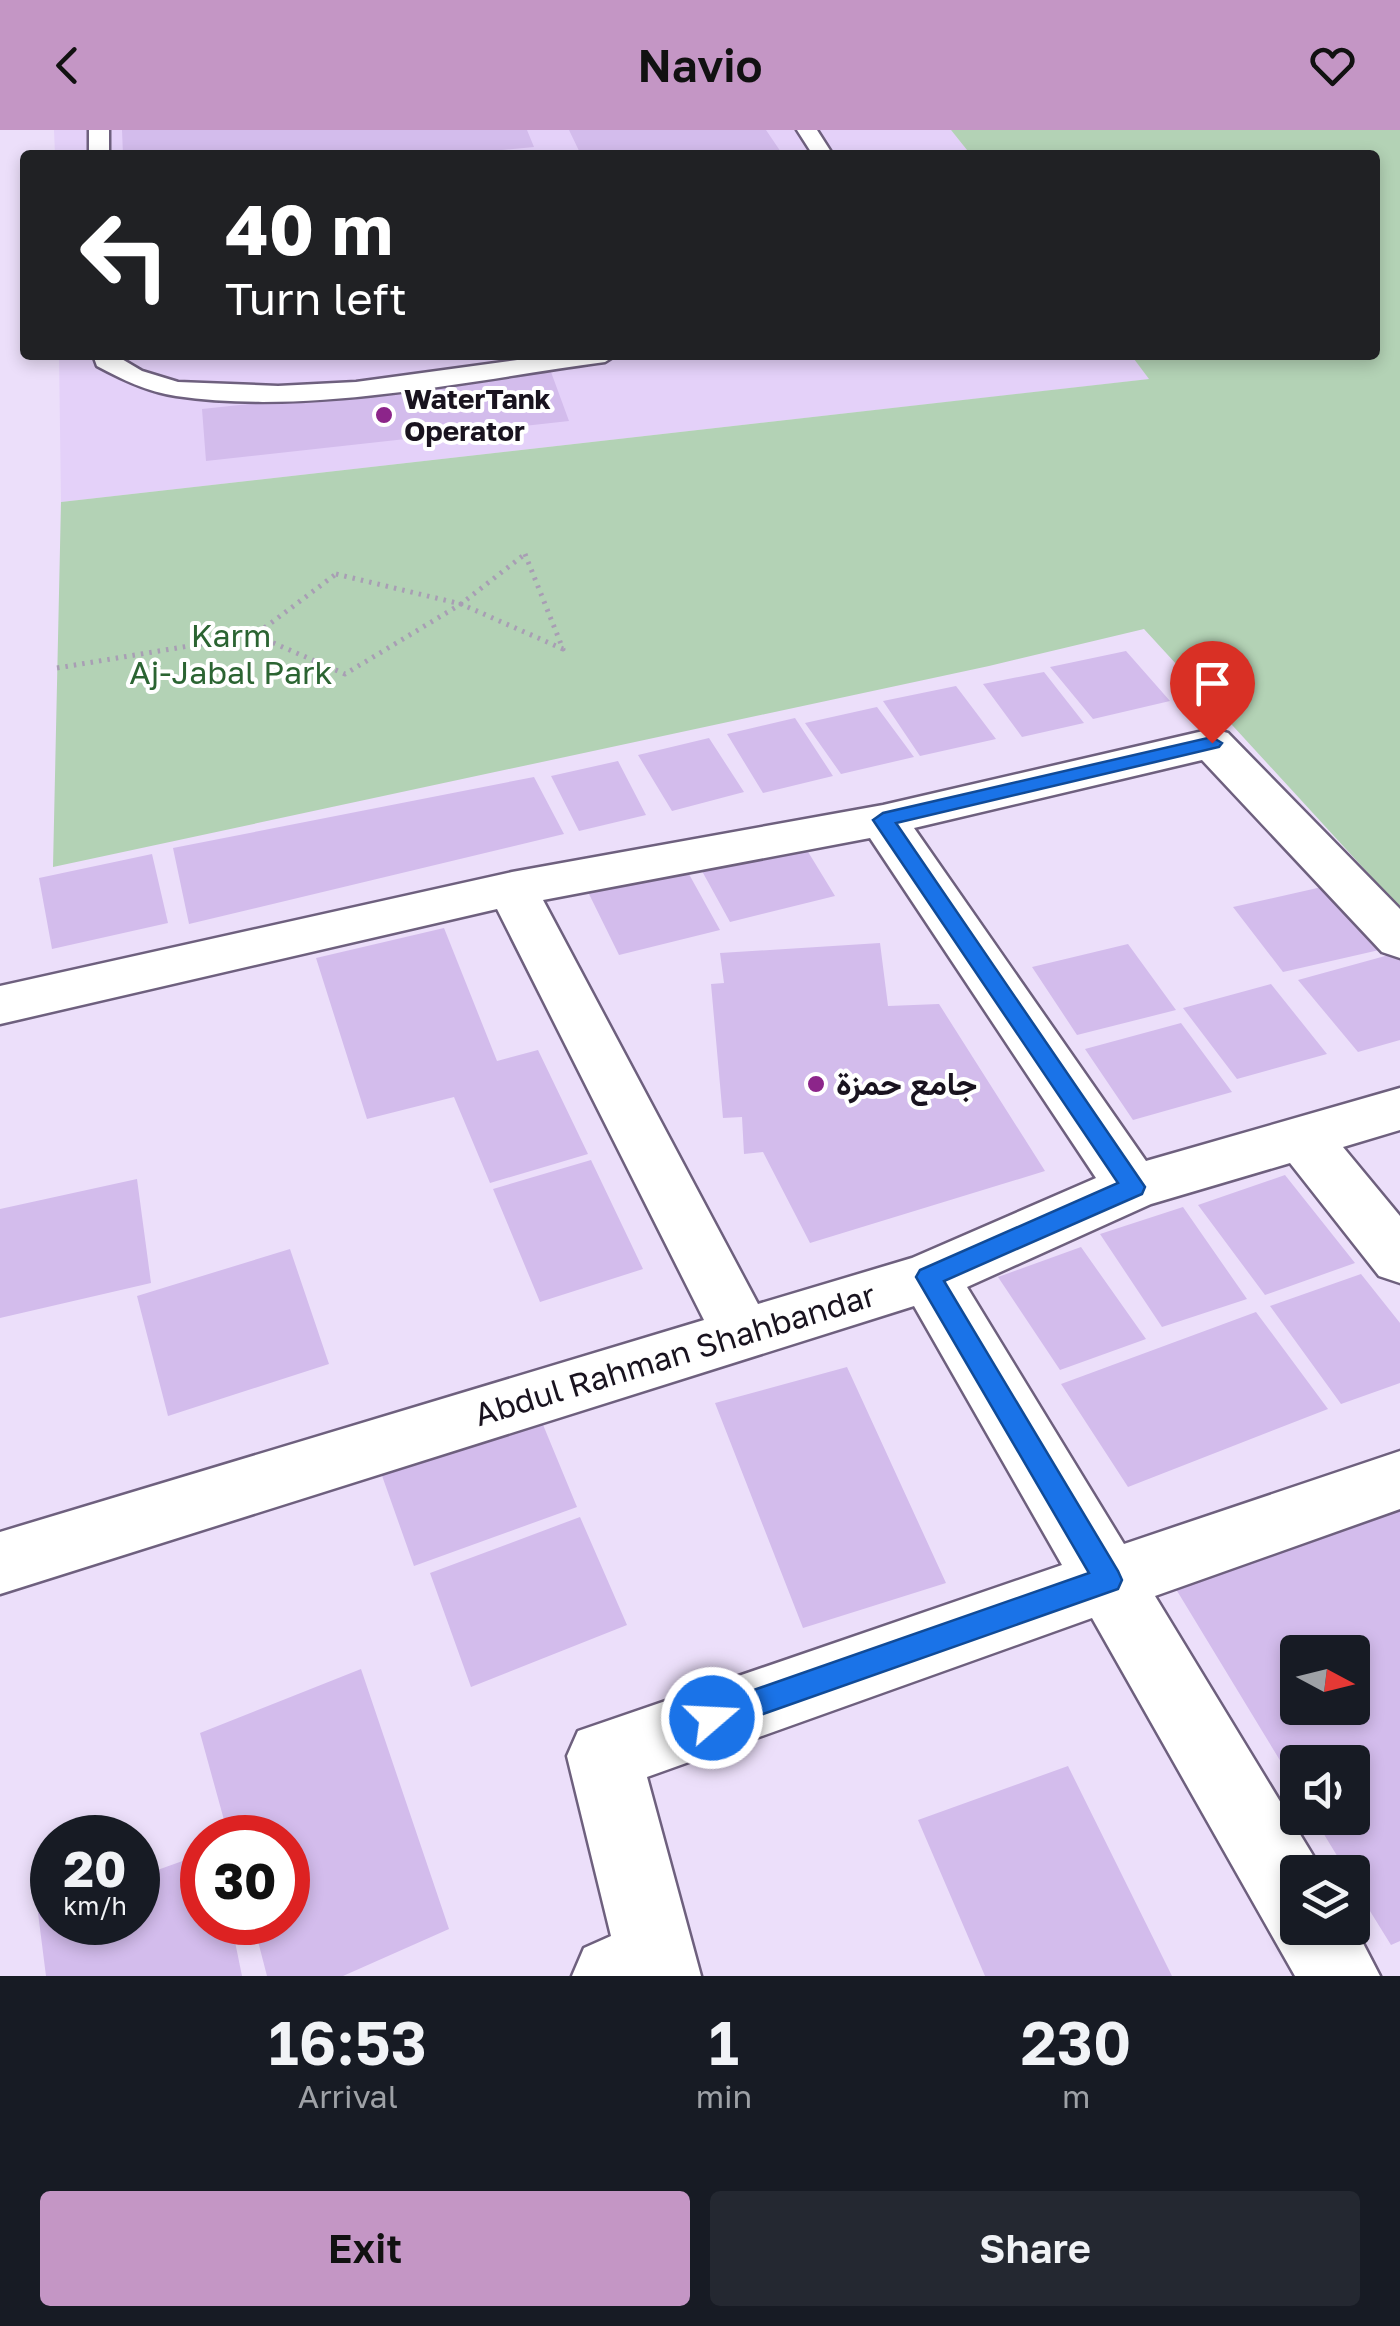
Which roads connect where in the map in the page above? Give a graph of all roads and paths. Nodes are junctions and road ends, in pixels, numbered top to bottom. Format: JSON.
{"nodes":[{"id":1,"x":106,"y":360,"type":"edge"},
{"id":2,"x":568,"y":360,"type":"edge"},
{"id":3,"x":461,"y":604,"type":"junction"},
{"id":4,"x":255,"y":635,"type":"junction"},
{"id":5,"x":57,"y":668,"type":"dead end"},
{"id":6,"x":883,"y":820,"type":"junction"},
{"id":7,"x":512,"y":889,"type":"junction"},
{"id":8,"x":1400,"y":940,"type":"edge"},
{"id":9,"x":0,"y":1005,"type":"edge"},
{"id":10,"x":1400,"y":1109,"type":"edge"},
{"id":11,"x":1304,"y":1139,"type":"junction"},
{"id":12,"x":1133,"y":1187,"type":"junction"},
{"id":13,"x":1400,"y":1259,"type":"edge"},
{"id":14,"x":928,"y":1277,"type":"junction"},
{"id":15,"x":742,"y":1334,"type":"junction"},
{"id":16,"x":1400,"y":1480,"type":"edge"},
{"id":17,"x":0,"y":1563,"type":"edge"},
{"id":18,"x":1108,"y":1580,"type":"junction"},
{"id":19,"x":1280,"y":1873,"type":"edge"},
{"id":20,"x":1321,"y":1945,"type":"edge"},
{"id":21,"x":643,"y":1971,"type":"edge"},
{"id":22,"x":1340,"y":1976,"type":"edge"}],
"edges":[{"from":1,"to":2,"type":"lane"},
{"from":3,"to":3,"type":"path"},
{"from":3,"to":4,"type":"path"},
{"from":3,"to":4,"type":"path"},
{"from":4,"to":5,"type":"path"},
{"from":6,"to":7,"type":"street"},
{"from":6,"to":8,"type":"street"},
{"from":6,"to":12,"type":"street"},
{"from":7,"to":9,"type":"street"},
{"from":7,"to":15,"type":"street"},
{"from":10,"to":11,"type":"street","name":"Abdul Rahman Shahbandar"},
{"from":11,"to":12,"type":"street","name":"Abdul Rahman Shahbandar"},
{"from":11,"to":13,"type":"street"},
{"from":12,"to":14,"type":"street","name":"Abdul Rahman Shahbandar"},
{"from":14,"to":15,"type":"street","name":"Abdul Rahman Shahbandar"},
{"from":14,"to":18,"type":"street"},
{"from":15,"to":17,"type":"street","name":"Abdul Rahman Shahbandar"},
{"from":16,"to":18,"type":"street"},
{"from":18,"to":19,"type":"street"},
{"from":18,"to":21,"type":"street"},
{"from":20,"to":22,"type":"street"}]}
